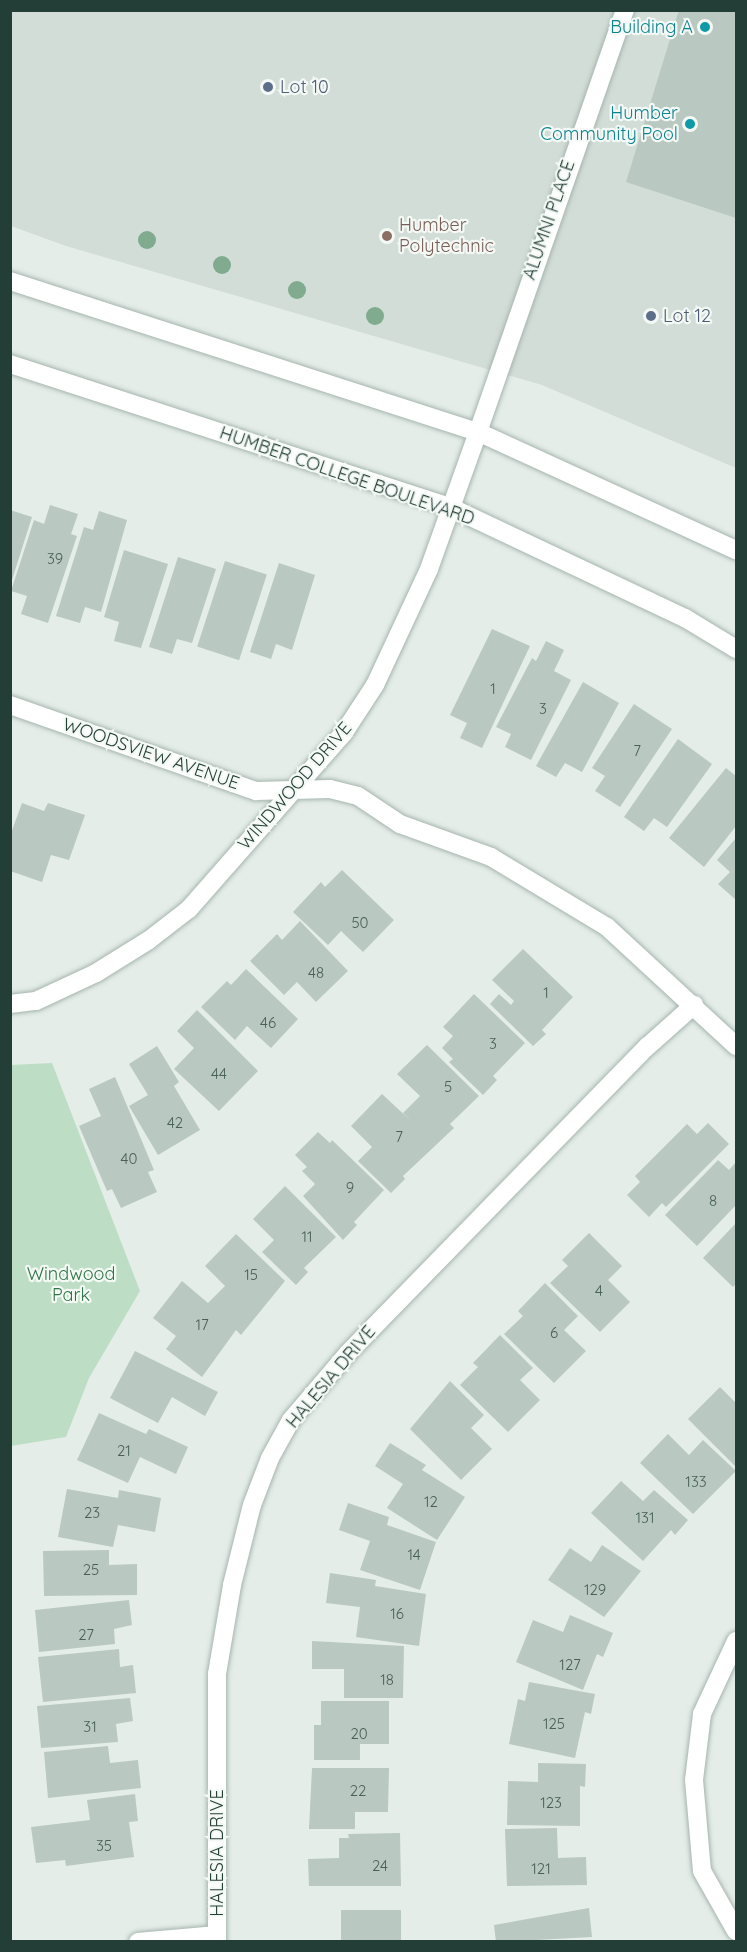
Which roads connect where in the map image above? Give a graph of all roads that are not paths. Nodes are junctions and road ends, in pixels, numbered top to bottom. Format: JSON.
{"nodes":[{"id":1,"x":625,"y":10,"type":"edge"},
{"id":2,"x":10,"y":281,"type":"edge"},
{"id":3,"x":10,"y":363,"type":"edge"},
{"id":4,"x":478,"y":432,"type":"junction"},
{"id":5,"x":452,"y":508,"type":"junction"},
{"id":6,"x":736,"y":550,"type":"edge"},
{"id":7,"x":736,"y":649,"type":"edge"},
{"id":8,"x":10,"y":705,"type":"edge"},
{"id":9,"x":294,"y":792,"type":"junction"},
{"id":10,"x":10,"y":1004,"type":"edge"},
{"id":11,"x":694,"y":1005,"type":"junction"},
{"id":12,"x":736,"y":1046,"type":"edge"},
{"id":13,"x":736,"y":1641,"type":"edge"},
{"id":14,"x":736,"y":1931,"type":"edge"},
{"id":15,"x":217,"y":1938,"type":"edge"},
{"id":16,"x":138,"y":1941,"type":"edge"}],
"edges":[{"from":1,"to":4,"type":"street","name":"ALUMNI PLACE"},
{"from":2,"to":4,"type":"street"},
{"from":3,"to":5,"type":"street","name":"HUMBER COLLEGE BOULEVARD"},
{"from":4,"to":5,"type":"street","name":"WINDWOOD DRIVE"},
{"from":4,"to":6,"type":"street"},
{"from":5,"to":7,"type":"street","name":"HUMBER COLLEGE BOULEVARD"},
{"from":5,"to":9,"type":"street","name":"WINDWOOD DRIVE"},
{"from":8,"to":9,"type":"street","name":"WOODSVIEW AVENUE"},
{"from":9,"to":10,"type":"street","name":"WINDWOOD DRIVE"},
{"from":9,"to":11,"type":"street","name":"WOODSVIEW AVENUE"},
{"from":11,"to":12,"type":"street","name":"WOODSVIEW AVENUE"},
{"from":11,"to":15,"type":"street","name":"HALESIA DRIVE"},
{"from":13,"to":14,"type":"street"},
{"from":15,"to":16,"type":"street"}]}
